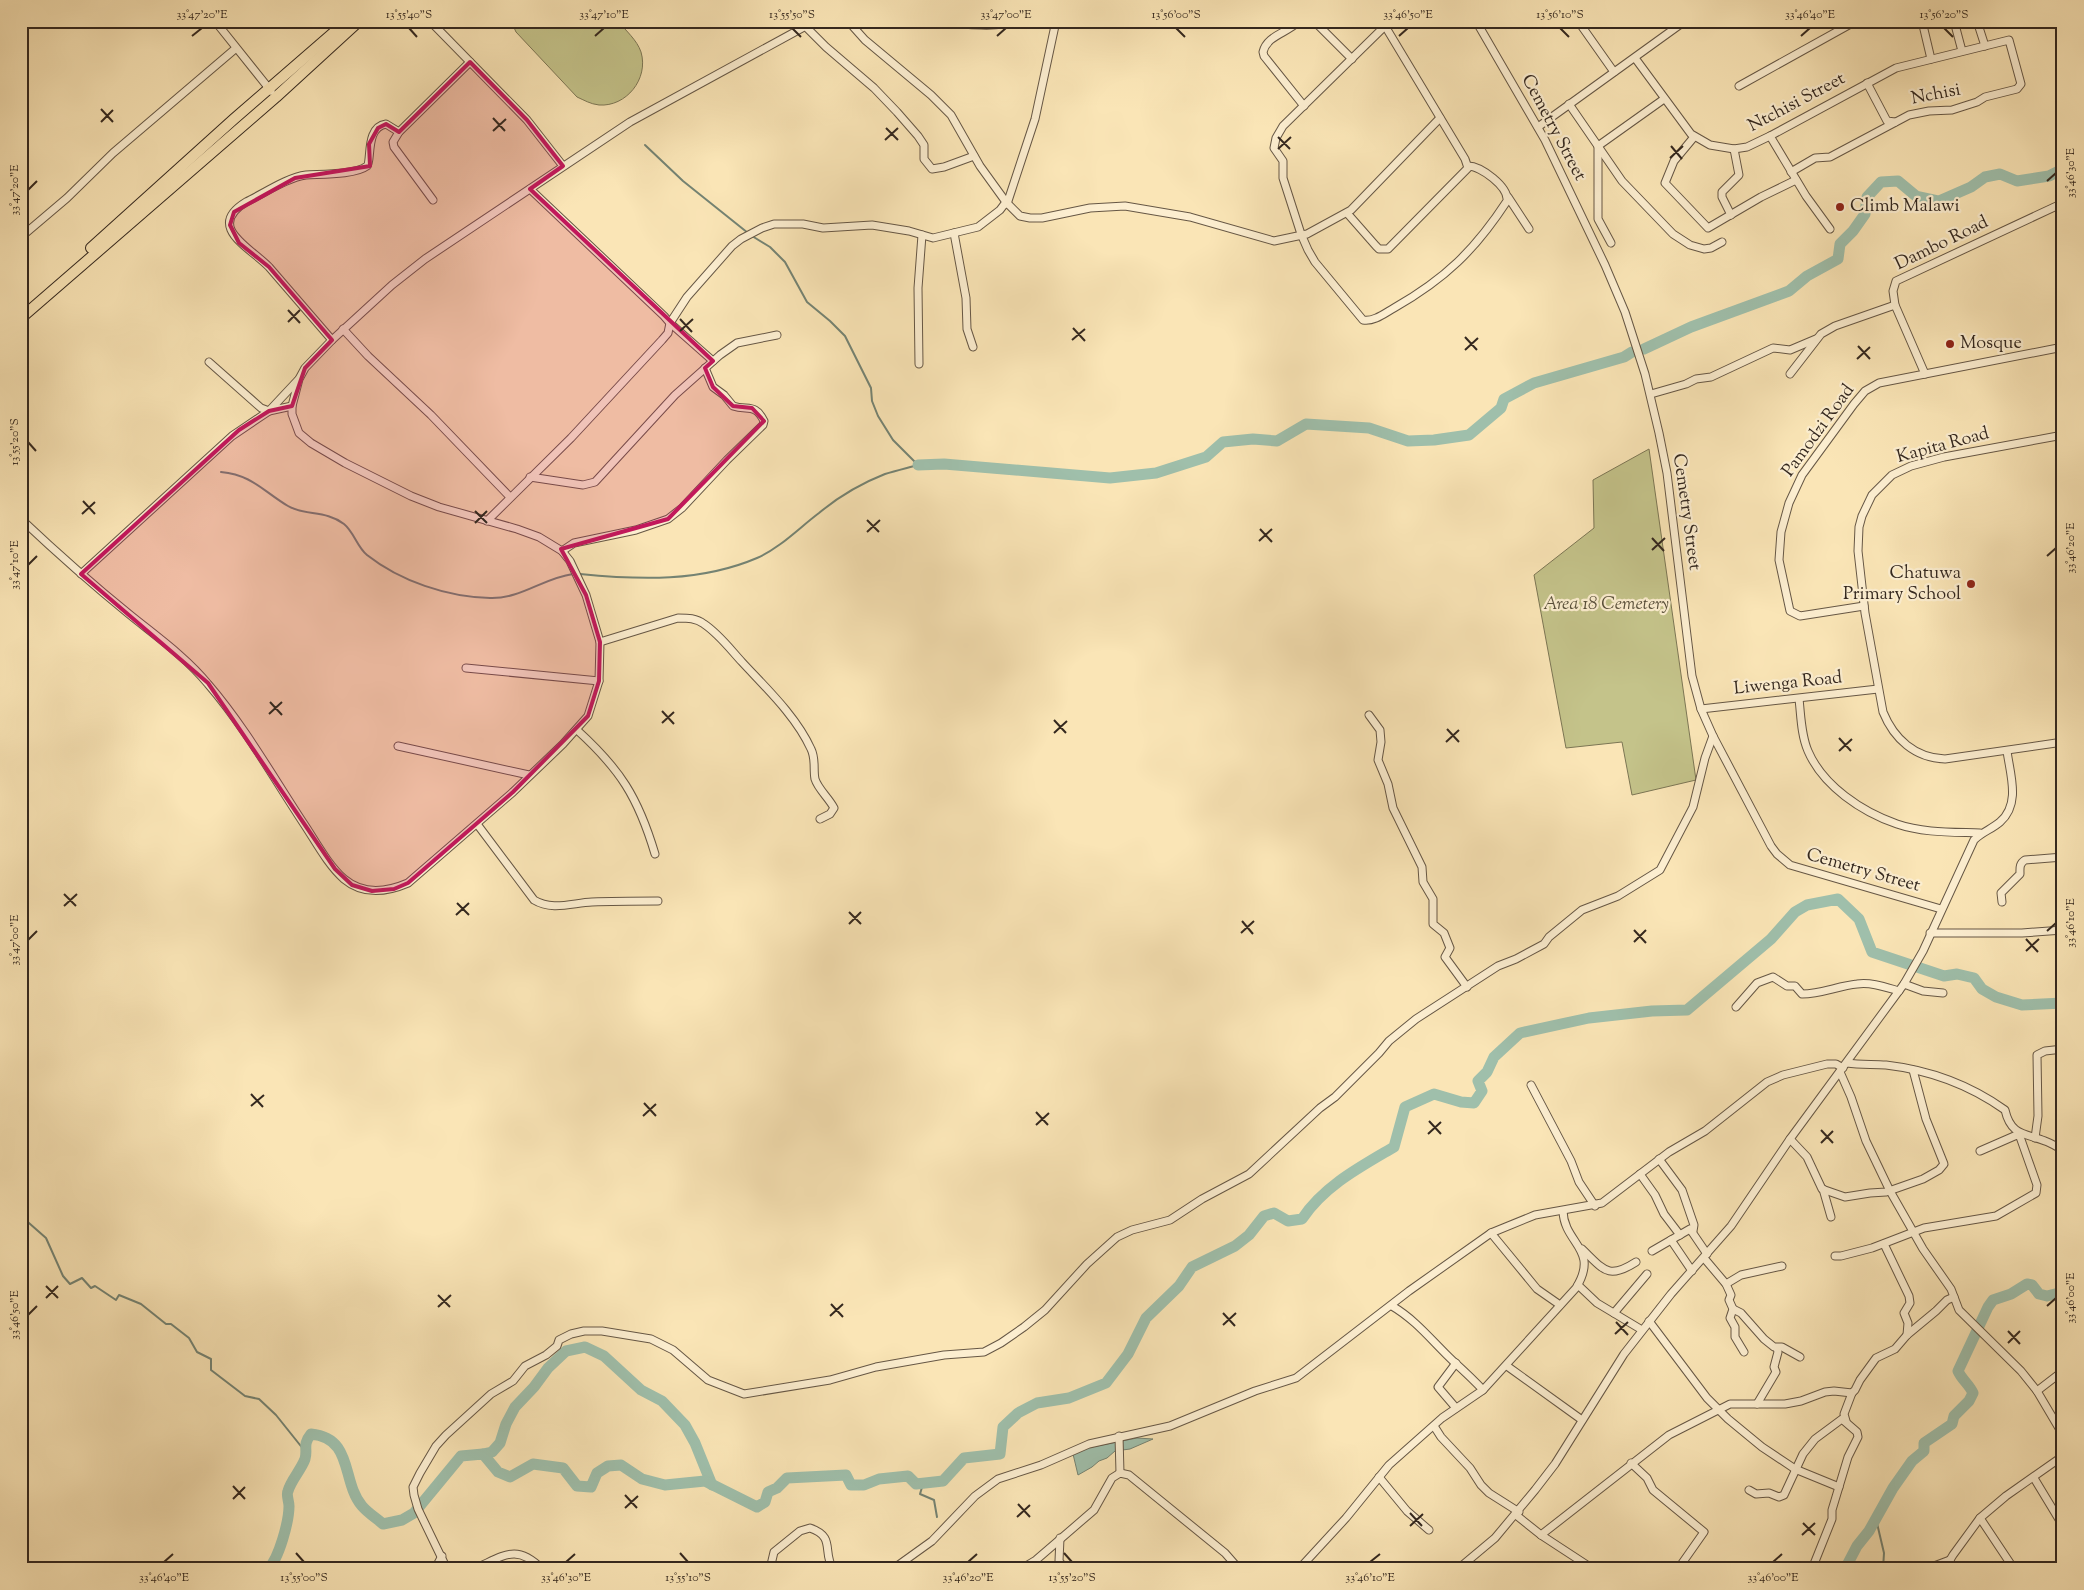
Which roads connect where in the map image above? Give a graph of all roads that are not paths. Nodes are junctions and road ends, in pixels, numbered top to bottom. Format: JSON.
{"nodes":[{"id":1,"x":215,"y":21,"type":"edge"},
{"id":2,"x":347,"y":21,"type":"edge"},
{"id":3,"x":359,"y":21,"type":"edge"},
{"id":4,"x":430,"y":21,"type":"edge"},
{"id":5,"x":815,"y":21,"type":"edge"},
{"id":6,"x":848,"y":21,"type":"edge"},
{"id":7,"x":946,"y":21,"type":"edge"},
{"id":8,"x":1015,"y":21,"type":"edge"},
{"id":9,"x":1056,"y":21,"type":"edge"},
{"id":10,"x":1299,"y":21,"type":"edge"},
{"id":11,"x":1314,"y":21,"type":"edge"},
{"id":12,"x":1476,"y":21,"type":"edge"},
{"id":13,"x":1578,"y":21,"type":"edge"},
{"id":14,"x":1685,"y":21,"type":"edge"},
{"id":15,"x":1856,"y":21,"type":"edge"},
{"id":16,"x":1922,"y":21,"type":"edge"},
{"id":17,"x":1954,"y":21,"type":"edge"},
{"id":18,"x":1977,"y":21,"type":"edge"},
{"id":19,"x":1384,"y":24,"type":"edge"},
{"id":20,"x":806,"y":26,"type":"junction"},
{"id":21,"x":2008,"y":40,"type":"joint"},
{"id":22,"x":1985,"y":46,"type":"junction"},
{"id":23,"x":235,"y":49,"type":"junction"},
{"id":24,"x":1962,"y":51,"type":"junction"},
{"id":25,"x":1635,"y":58,"type":"junction"},
{"id":26,"x":1352,"y":59,"type":"junction"},
{"id":27,"x":1931,"y":59,"type":"junction"},
{"id":28,"x":470,"y":62,"type":"junction"},
{"id":29,"x":1614,"y":72,"type":"junction"},
{"id":30,"x":1867,"y":83,"type":"junction"},
{"id":31,"x":1739,"y":86,"type":"dead end"},
{"id":32,"x":273,"y":93,"type":"junction"},
{"id":33,"x":1664,"y":99,"type":"junction"},
{"id":34,"x":1570,"y":104,"type":"junction"},
{"id":35,"x":1304,"y":106,"type":"junction"},
{"id":36,"x":1440,"y":118,"type":"junction"},
{"id":37,"x":1896,"y":122,"type":"junction"},
{"id":38,"x":1538,"y":127,"type":"junction"},
{"id":39,"x":399,"y":132,"type":"junction"},
{"id":40,"x":1770,"y":136,"type":"junction"},
{"id":41,"x":1694,"y":137,"type":"junction"},
{"id":42,"x":1598,"y":146,"type":"junction"},
{"id":43,"x":1734,"y":149,"type":"junction"},
{"id":44,"x":974,"y":156,"type":"junction"},
{"id":45,"x":563,"y":166,"type":"junction"},
{"id":46,"x":1468,"y":166,"type":"junction"},
{"id":47,"x":1790,"y":172,"type":"junction"},
{"id":48,"x":1796,"y":180,"type":"junction"},
{"id":49,"x":530,"y":189,"type":"junction"},
{"id":50,"x":1508,"y":197,"type":"junction"},
{"id":51,"x":433,"y":200,"type":"dead end"},
{"id":52,"x":2063,"y":203,"type":"edge"},
{"id":53,"x":1006,"y":204,"type":"junction"},
{"id":54,"x":1347,"y":213,"type":"junction"},
{"id":55,"x":1731,"y":215,"type":"junction"},
{"id":56,"x":1830,"y":229,"type":"dead end"},
{"id":57,"x":1529,"y":230,"type":"dead end"},
{"id":58,"x":954,"y":234,"type":"junction"},
{"id":59,"x":1301,"y":234,"type":"junction"},
{"id":60,"x":922,"y":235,"type":"junction"},
{"id":61,"x":21,"y":237,"type":"edge"},
{"id":62,"x":1722,"y":242,"type":"dead end"},
{"id":63,"x":1611,"y":243,"type":"dead end"},
{"id":64,"x":1894,"y":305,"type":"junction"},
{"id":65,"x":21,"y":310,"type":"edge"},
{"id":66,"x":21,"y":318,"type":"edge"},
{"id":67,"x":670,"y":324,"type":"junction"},
{"id":68,"x":343,"y":329,"type":"junction"},
{"id":69,"x":777,"y":335,"type":"dead end"},
{"id":70,"x":332,"y":340,"type":"junction"},
{"id":71,"x":1816,"y":340,"type":"junction"},
{"id":72,"x":2063,"y":346,"type":"edge"},
{"id":73,"x":974,"y":347,"type":"dead end"},
{"id":74,"x":713,"y":361,"type":"junction"},
{"id":75,"x":209,"y":362,"type":"dead end"},
{"id":76,"x":919,"y":364,"type":"dead end"},
{"id":77,"x":705,"y":368,"type":"junction"},
{"id":78,"x":1790,"y":374,"type":"dead end"},
{"id":79,"x":1925,"y":374,"type":"junction"},
{"id":80,"x":299,"y":379,"type":"junction"},
{"id":81,"x":1650,"y":394,"type":"junction"},
{"id":82,"x":292,"y":406,"type":"junction"},
{"id":83,"x":269,"y":411,"type":"junction"},
{"id":84,"x":2063,"y":435,"type":"edge"},
{"id":85,"x":530,"y":477,"type":"junction"},
{"id":86,"x":510,"y":497,"type":"junction"},
{"id":87,"x":21,"y":519,"type":"edge"},
{"id":88,"x":487,"y":520,"type":"junction"},
{"id":89,"x":562,"y":551,"type":"junction"},
{"id":90,"x":81,"y":574,"type":"junction"},
{"id":91,"x":1864,"y":606,"type":"junction"},
{"id":92,"x":600,"y":642,"type":"junction"},
{"id":93,"x":466,"y":668,"type":"dead end"},
{"id":94,"x":600,"y":682,"type":"junction"},
{"id":95,"x":1878,"y":689,"type":"junction"},
{"id":96,"x":1799,"y":699,"type":"junction"},
{"id":97,"x":1701,"y":709,"type":"junction"},
{"id":98,"x":1369,"y":715,"type":"dead end"},
{"id":99,"x":577,"y":730,"type":"junction"},
{"id":100,"x":1713,"y":736,"type":"junction"},
{"id":101,"x":2063,"y":742,"type":"edge"},
{"id":102,"x":398,"y":746,"type":"dead end"},
{"id":103,"x":2007,"y":751,"type":"junction"},
{"id":104,"x":529,"y":775,"type":"junction"},
{"id":105,"x":820,"y":819,"type":"dead end"},
{"id":106,"x":477,"y":824,"type":"junction"},
{"id":107,"x":1980,"y":833,"type":"junction"},
{"id":108,"x":654,"y":854,"type":"dead end"},
{"id":109,"x":2063,"y":857,"type":"edge"},
{"id":110,"x":658,"y":901,"type":"dead end"},
{"id":111,"x":2002,"y":902,"type":"dead end"},
{"id":112,"x":1941,"y":909,"type":"junction"},
{"id":113,"x":2063,"y":930,"type":"edge"},
{"id":114,"x":1930,"y":933,"type":"junction"},
{"id":115,"x":1904,"y":984,"type":"junction"},
{"id":116,"x":1467,"y":987,"type":"junction"},
{"id":117,"x":1899,"y":991,"type":"junction"},
{"id":118,"x":1943,"y":993,"type":"dead end"},
{"id":119,"x":1736,"y":1007,"type":"dead end"},
{"id":120,"x":2063,"y":1049,"type":"edge"},
{"id":121,"x":1844,"y":1068,"type":"junction"},
{"id":122,"x":1914,"y":1070,"type":"junction"},
{"id":123,"x":1531,"y":1085,"type":"dead end"},
{"id":124,"x":2019,"y":1134,"type":"junction"},
{"id":125,"x":2035,"y":1138,"type":"junction"},
{"id":126,"x":1790,"y":1139,"type":"junction"},
{"id":127,"x":2063,"y":1150,"type":"edge"},
{"id":128,"x":1980,"y":1151,"type":"dead end"},
{"id":129,"x":1659,"y":1159,"type":"junction"},
{"id":130,"x":1640,"y":1174,"type":"junction"},
{"id":131,"x":1822,"y":1189,"type":"junction"},
{"id":132,"x":1890,"y":1191,"type":"junction"},
{"id":133,"x":1595,"y":1206,"type":"junction"},
{"id":134,"x":1563,"y":1211,"type":"junction"},
{"id":135,"x":1831,"y":1217,"type":"dead end"},
{"id":136,"x":1693,"y":1230,"type":"junction"},
{"id":137,"x":1913,"y":1232,"type":"junction"},
{"id":138,"x":1491,"y":1234,"type":"junction"},
{"id":139,"x":1680,"y":1235,"type":"junction"},
{"id":140,"x":1671,"y":1240,"type":"junction"},
{"id":141,"x":1884,"y":1244,"type":"junction"},
{"id":142,"x":1580,"y":1247,"type":"junction"},
{"id":143,"x":1652,"y":1252,"type":"dead end"},
{"id":144,"x":1705,"y":1256,"type":"junction"},
{"id":145,"x":1835,"y":1256,"type":"dead end"},
{"id":146,"x":1636,"y":1262,"type":"dead end"},
{"id":147,"x":1782,"y":1266,"type":"dead end"},
{"id":148,"x":1692,"y":1271,"type":"junction"},
{"id":149,"x":1647,"y":1274,"type":"dead end"},
{"id":150,"x":1726,"y":1284,"type":"junction"},
{"id":151,"x":1578,"y":1285,"type":"junction"},
{"id":152,"x":1954,"y":1297,"type":"junction"},
{"id":153,"x":1392,"y":1306,"type":"junction"},
{"id":154,"x":1560,"y":1306,"type":"junction"},
{"id":155,"x":1733,"y":1309,"type":"junction"},
{"id":156,"x":1614,"y":1313,"type":"junction"},
{"id":157,"x":1649,"y":1321,"type":"junction"},
{"id":158,"x":1642,"y":1330,"type":"junction"},
{"id":159,"x":1906,"y":1335,"type":"junction"},
{"id":160,"x":1777,"y":1348,"type":"junction"},
{"id":161,"x":1744,"y":1352,"type":"dead end"},
{"id":162,"x":1800,"y":1357,"type":"dead end"},
{"id":163,"x":1456,"y":1363,"type":"junction"},
{"id":164,"x":1506,"y":1366,"type":"junction"},
{"id":165,"x":2063,"y":1371,"type":"edge"},
{"id":166,"x":1483,"y":1390,"type":"junction"},
{"id":167,"x":2037,"y":1391,"type":"junction"},
{"id":168,"x":1852,"y":1393,"type":"junction"},
{"id":169,"x":1757,"y":1404,"type":"junction"},
{"id":170,"x":1456,"y":1408,"type":"junction"},
{"id":171,"x":1720,"y":1411,"type":"junction"},
{"id":172,"x":1582,"y":1420,"type":"junction"},
{"id":173,"x":1846,"y":1421,"type":"junction"},
{"id":174,"x":1434,"y":1426,"type":"junction"},
{"id":175,"x":2063,"y":1434,"type":"edge"},
{"id":176,"x":1119,"y":1436,"type":"junction"},
{"id":177,"x":2063,"y":1456,"type":"edge"},
{"id":178,"x":1631,"y":1463,"type":"junction"},
{"id":179,"x":1795,"y":1469,"type":"junction"},
{"id":180,"x":1120,"y":1472,"type":"junction"},
{"id":181,"x":1378,"y":1477,"type":"junction"},
{"id":182,"x":2034,"y":1478,"type":"junction"},
{"id":183,"x":1839,"y":1487,"type":"junction"},
{"id":184,"x":1749,"y":1490,"type":"dead end"},
{"id":185,"x":1517,"y":1513,"type":"junction"},
{"id":186,"x":1980,"y":1518,"type":"junction"},
{"id":187,"x":2063,"y":1526,"type":"edge"},
{"id":188,"x":1429,"y":1530,"type":"dead end"},
{"id":189,"x":1541,"y":1535,"type":"junction"},
{"id":190,"x":1060,"y":1538,"type":"junction"},
{"id":191,"x":442,"y":1556,"type":"junction"},
{"id":192,"x":1950,"y":1560,"type":"junction"},
{"id":193,"x":1024,"y":1568,"type":"edge"},
{"id":194,"x":1062,"y":1568,"type":"edge"},
{"id":195,"x":435,"y":1569,"type":"edge"},
{"id":196,"x":447,"y":1569,"type":"edge"},
{"id":197,"x":474,"y":1569,"type":"edge"},
{"id":198,"x":542,"y":1569,"type":"edge"},
{"id":199,"x":770,"y":1569,"type":"edge"},
{"id":200,"x":833,"y":1569,"type":"edge"},
{"id":201,"x":893,"y":1569,"type":"edge"},
{"id":202,"x":1239,"y":1569,"type":"edge"},
{"id":203,"x":1299,"y":1569,"type":"edge"},
{"id":204,"x":1458,"y":1569,"type":"edge"},
{"id":205,"x":1593,"y":1569,"type":"edge"},
{"id":206,"x":1678,"y":1569,"type":"edge"},
{"id":207,"x":1812,"y":1569,"type":"edge"},
{"id":208,"x":1926,"y":1569,"type":"edge"},
{"id":209,"x":1951,"y":1569,"type":"edge"},
{"id":210,"x":2014,"y":1569,"type":"edge"}],
"edges":[{"from":1,"to":23,"type":"street"},
{"from":2,"to":32,"type":"highway"},
{"from":3,"to":32,"type":"highway"},
{"from":4,"to":28,"type":"street"},
{"from":5,"to":20,"type":"street"},
{"from":6,"to":44,"type":"street"},
{"from":7,"to":8,"type":"street"},
{"from":9,"to":53,"type":"street"},
{"from":10,"to":35,"type":"street"},
{"from":11,"to":26,"type":"street"},
{"from":12,"to":38,"type":"street","name":"Cemetry Street"},
{"from":13,"to":29,"type":"street"},
{"from":14,"to":25,"type":"street"},
{"from":15,"to":31,"type":"street"},
{"from":16,"to":27,"type":"street"},
{"from":17,"to":24,"type":"street"},
{"from":18,"to":22,"type":"street"},
{"from":19,"to":26,"type":"street"},
{"from":19,"to":36,"type":"street"},
{"from":20,"to":44,"type":"street"},
{"from":20,"to":45,"type":"street"},
{"from":21,"to":22,"type":"street","name":"Ntchisi Street"},
{"from":21,"to":37,"type":"street","name":"Nchisi"},
{"from":22,"to":24,"type":"street","name":"Ntchisi Street"},
{"from":23,"to":32,"type":"street"},
{"from":23,"to":61,"type":"street"},
{"from":24,"to":27,"type":"street","name":"Ntchisi Street"},
{"from":25,"to":29,"type":"street"},
{"from":25,"to":33,"type":"street","name":"Ntchisi Street"},
{"from":26,"to":35,"type":"street"},
{"from":27,"to":30,"type":"street","name":"Ntchisi Street"},
{"from":28,"to":39,"type":"street"},
{"from":28,"to":45,"type":"street"},
{"from":29,"to":34,"type":"street"},
{"from":30,"to":37,"type":"street"},
{"from":30,"to":40,"type":"street","name":"Ntchisi Street"},
{"from":32,"to":65,"type":"highway"},
{"from":32,"to":66,"type":"highway"},
{"from":33,"to":41,"type":"street","name":"Ntchisi Street"},
{"from":33,"to":42,"type":"street"},
{"from":34,"to":38,"type":"street"},
{"from":34,"to":42,"type":"street"},
{"from":35,"to":59,"type":"street"},
{"from":36,"to":46,"type":"street"},
{"from":36,"to":54,"type":"street"},
{"from":37,"to":47,"type":"street","name":"Nchisi"},
{"from":38,"to":81,"type":"street","name":"Cemetry Street"},
{"from":39,"to":51,"type":"street"},
{"from":39,"to":70,"type":"street"},
{"from":40,"to":43,"type":"street","name":"Ntchisi Street"},
{"from":40,"to":47,"type":"street"},
{"from":41,"to":43,"type":"street","name":"Ntchisi Street"},
{"from":41,"to":55,"type":"street"},
{"from":42,"to":62,"type":"street"},
{"from":42,"to":63,"type":"street"},
{"from":43,"to":55,"type":"street"},
{"from":44,"to":53,"type":"street"},
{"from":45,"to":49,"type":"street"},
{"from":46,"to":50,"type":"street"},
{"from":46,"to":54,"type":"street"},
{"from":47,"to":48,"type":"street"},
{"from":48,"to":55,"type":"street"},
{"from":48,"to":56,"type":"street"},
{"from":49,"to":67,"type":"street"},
{"from":49,"to":68,"type":"street"},
{"from":50,"to":57,"type":"street"},
{"from":50,"to":59,"type":"street"},
{"from":52,"to":64,"type":"street","name":"Dambo Road"},
{"from":53,"to":58,"type":"street"},
{"from":53,"to":59,"type":"street"},
{"from":54,"to":59,"type":"street"},
{"from":58,"to":60,"type":"street"},
{"from":58,"to":73,"type":"street"},
{"from":60,"to":67,"type":"street"},
{"from":60,"to":76,"type":"street"},
{"from":64,"to":71,"type":"street"},
{"from":64,"to":79,"type":"street","name":"Dambo Road"},
{"from":67,"to":74,"type":"street"},
{"from":67,"to":85,"type":"street"},
{"from":68,"to":70,"type":"street"},
{"from":68,"to":86,"type":"street"},
{"from":69,"to":74,"type":"street"},
{"from":70,"to":80,"type":"street"},
{"from":71,"to":78,"type":"street"},
{"from":71,"to":81,"type":"street"},
{"from":72,"to":79,"type":"street","name":"Pamodzi Road"},
{"from":74,"to":77,"type":"street"},
{"from":75,"to":83,"type":"street"},
{"from":77,"to":85,"type":"street"},
{"from":77,"to":89,"type":"street"},
{"from":79,"to":91,"type":"street","name":"Pamodzi Road"},
{"from":80,"to":82,"type":"street"},
{"from":80,"to":83,"type":"street"},
{"from":81,"to":97,"type":"street","name":"Cemetry Street"},
{"from":82,"to":83,"type":"street"},
{"from":82,"to":88,"type":"street"},
{"from":83,"to":90,"type":"street"},
{"from":84,"to":91,"type":"street","name":"Kapita Road"},
{"from":85,"to":86,"type":"street"},
{"from":86,"to":88,"type":"street"},
{"from":87,"to":90,"type":"street"},
{"from":88,"to":89,"type":"street"},
{"from":89,"to":92,"type":"street"},
{"from":90,"to":106,"type":"street"},
{"from":91,"to":95,"type":"street","name":"Kapita Road"},
{"from":92,"to":94,"type":"street"},
{"from":92,"to":105,"type":"street"},
{"from":93,"to":94,"type":"street"},
{"from":94,"to":99,"type":"street"},
{"from":95,"to":96,"type":"street","name":"Liwenga Road"},
{"from":95,"to":103,"type":"street","name":"Kapita Road"},
{"from":96,"to":97,"type":"street","name":"Liwenga Road"},
{"from":96,"to":107,"type":"street"},
{"from":97,"to":100,"type":"street","name":"Cemetry Street"},
{"from":98,"to":116,"type":"street"},
{"from":99,"to":104,"type":"street"},
{"from":99,"to":108,"type":"street"},
{"from":100,"to":112,"type":"street","name":"Cemetry Street"},
{"from":100,"to":116,"type":"street"},
{"from":101,"to":103,"type":"street","name":"Kapita Road"},
{"from":102,"to":104,"type":"street"},
{"from":103,"to":107,"type":"street"},
{"from":104,"to":106,"type":"street"},
{"from":106,"to":110,"type":"street"},
{"from":107,"to":112,"type":"street"},
{"from":109,"to":111,"type":"street"},
{"from":112,"to":114,"type":"street"},
{"from":113,"to":114,"type":"street"},
{"from":114,"to":115,"type":"street"},
{"from":115,"to":117,"type":"street"},
{"from":115,"to":118,"type":"street"},
{"from":116,"to":191,"type":"street"},
{"from":117,"to":119,"type":"street"},
{"from":117,"to":121,"type":"street"},
{"from":120,"to":125,"type":"street"},
{"from":121,"to":122,"type":"street"},
{"from":121,"to":126,"type":"street"},
{"from":121,"to":129,"type":"street"},
{"from":121,"to":132,"type":"street"},
{"from":122,"to":124,"type":"street"},
{"from":122,"to":132,"type":"street"},
{"from":123,"to":133,"type":"street"},
{"from":124,"to":125,"type":"street"},
{"from":124,"to":128,"type":"street"},
{"from":124,"to":137,"type":"street"},
{"from":125,"to":127,"type":"street"},
{"from":126,"to":131,"type":"street"},
{"from":126,"to":144,"type":"street"},
{"from":129,"to":130,"type":"street"},
{"from":129,"to":136,"type":"street"},
{"from":130,"to":133,"type":"street"},
{"from":130,"to":139,"type":"street"},
{"from":131,"to":132,"type":"street"},
{"from":131,"to":135,"type":"street"},
{"from":132,"to":137,"type":"street"},
{"from":133,"to":134,"type":"street"},
{"from":134,"to":138,"type":"street"},
{"from":134,"to":142,"type":"street"},
{"from":136,"to":139,"type":"street"},
{"from":136,"to":144,"type":"street"},
{"from":137,"to":141,"type":"street"},
{"from":137,"to":152,"type":"street"},
{"from":138,"to":153,"type":"street"},
{"from":138,"to":154,"type":"street"},
{"from":139,"to":140,"type":"street"},
{"from":140,"to":143,"type":"street"},
{"from":140,"to":148,"type":"street"},
{"from":141,"to":145,"type":"street"},
{"from":141,"to":159,"type":"street"},
{"from":142,"to":146,"type":"street"},
{"from":142,"to":151,"type":"street"},
{"from":144,"to":148,"type":"street"},
{"from":144,"to":150,"type":"street"},
{"from":147,"to":150,"type":"street"},
{"from":148,"to":157,"type":"street"},
{"from":149,"to":156,"type":"street"},
{"from":150,"to":155,"type":"street"},
{"from":151,"to":154,"type":"street"},
{"from":151,"to":156,"type":"street"},
{"from":152,"to":159,"type":"street"},
{"from":152,"to":167,"type":"street"},
{"from":153,"to":163,"type":"street"},
{"from":153,"to":176,"type":"street"},
{"from":154,"to":164,"type":"street"},
{"from":155,"to":160,"type":"street"},
{"from":155,"to":161,"type":"street"},
{"from":156,"to":158,"type":"street"},
{"from":157,"to":158,"type":"street"},
{"from":157,"to":171,"type":"street"},
{"from":158,"to":172,"type":"street"},
{"from":159,"to":168,"type":"street"},
{"from":160,"to":162,"type":"street"},
{"from":160,"to":169,"type":"street"},
{"from":163,"to":166,"type":"street"},
{"from":163,"to":170,"type":"street"},
{"from":164,"to":166,"type":"street"},
{"from":164,"to":172,"type":"street"},
{"from":165,"to":167,"type":"street"},
{"from":166,"to":170,"type":"street"},
{"from":167,"to":175,"type":"street"},
{"from":168,"to":169,"type":"street"},
{"from":168,"to":173,"type":"street"},
{"from":169,"to":171,"type":"street"},
{"from":170,"to":174,"type":"street"},
{"from":171,"to":178,"type":"street"},
{"from":171,"to":179,"type":"street"},
{"from":172,"to":185,"type":"street"},
{"from":173,"to":179,"type":"street"},
{"from":173,"to":183,"type":"street"},
{"from":174,"to":181,"type":"street"},
{"from":174,"to":185,"type":"street"},
{"from":176,"to":180,"type":"street"},
{"from":176,"to":201,"type":"street"},
{"from":177,"to":182,"type":"street"},
{"from":178,"to":189,"type":"street"},
{"from":178,"to":206,"type":"street"},
{"from":179,"to":183,"type":"street"},
{"from":179,"to":184,"type":"street"},
{"from":180,"to":190,"type":"street"},
{"from":180,"to":202,"type":"street"},
{"from":181,"to":188,"type":"street"},
{"from":181,"to":203,"type":"street"},
{"from":182,"to":186,"type":"street"},
{"from":182,"to":187,"type":"street"},
{"from":183,"to":207,"type":"street"},
{"from":185,"to":189,"type":"street"},
{"from":185,"to":204,"type":"street"},
{"from":186,"to":192,"type":"street"},
{"from":186,"to":210,"type":"street"},
{"from":189,"to":205,"type":"street"},
{"from":190,"to":193,"type":"street"},
{"from":190,"to":194,"type":"street"},
{"from":191,"to":195,"type":"street"},
{"from":191,"to":196,"type":"street"},
{"from":192,"to":208,"type":"street"},
{"from":192,"to":209,"type":"street"},
{"from":197,"to":198,"type":"street"},
{"from":199,"to":200,"type":"street"}]}
